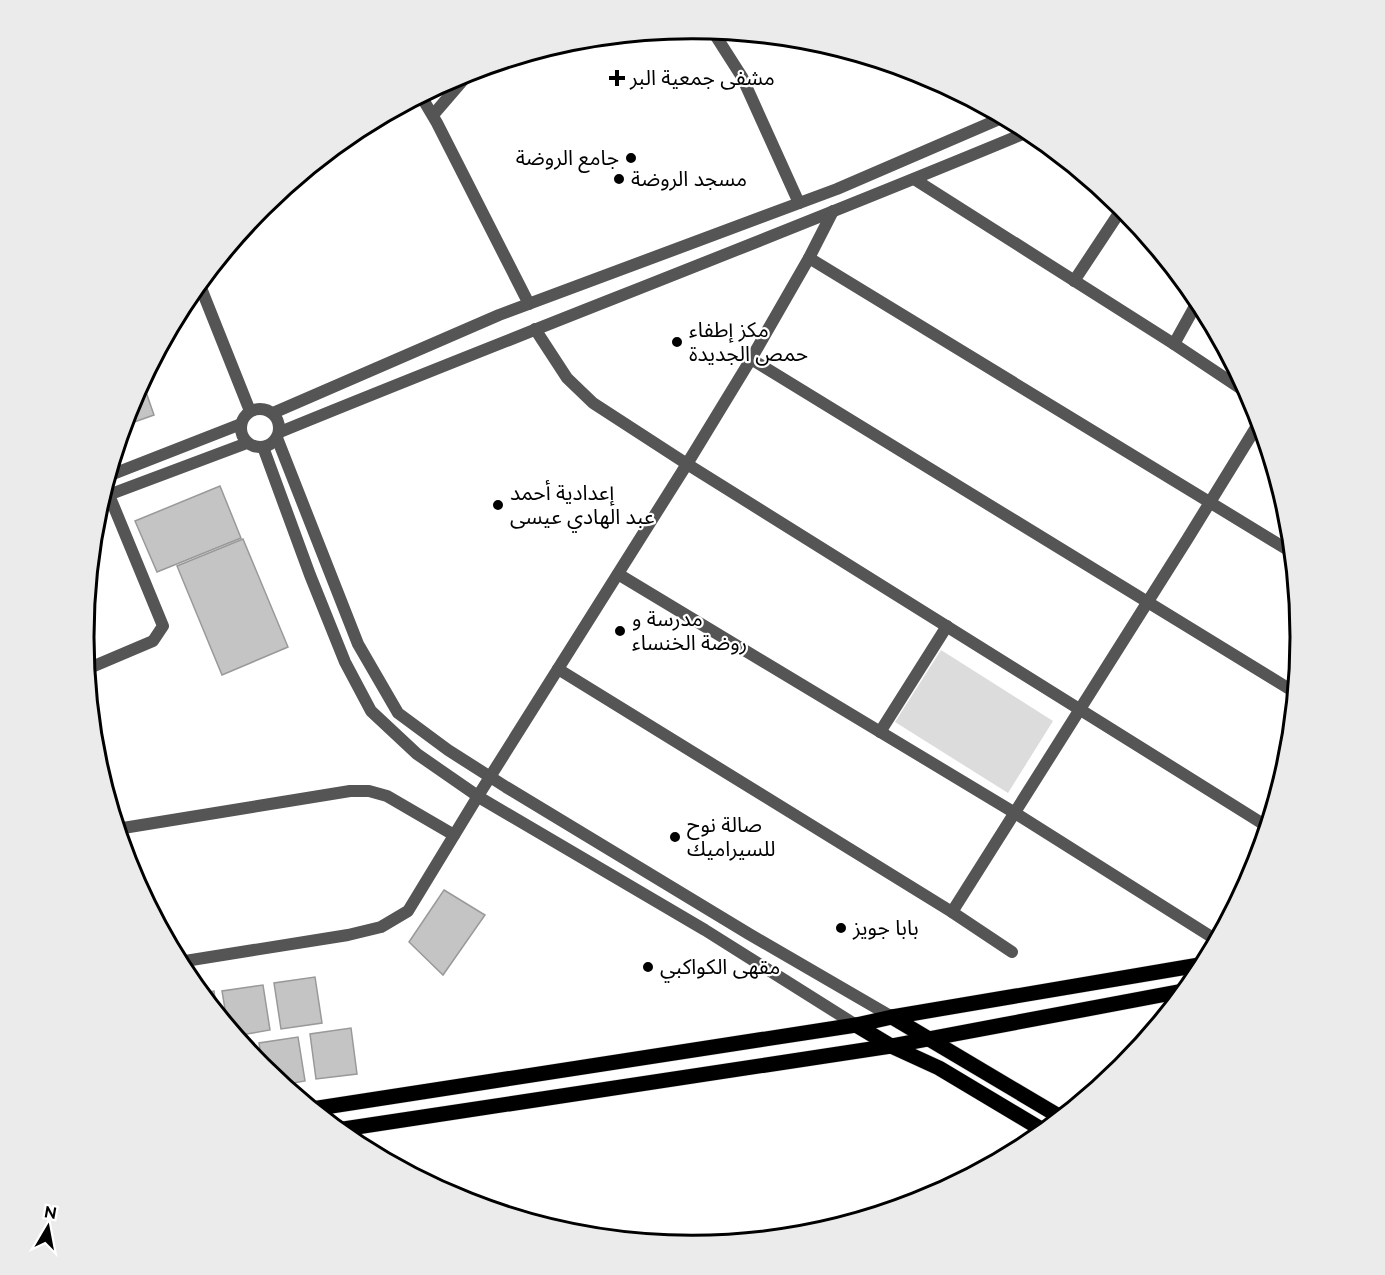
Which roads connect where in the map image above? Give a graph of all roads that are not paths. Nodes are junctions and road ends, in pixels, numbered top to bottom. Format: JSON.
{"nodes":[{"id":1,"x":718,"y":40,"type":"edge"},
{"id":2,"x":456,"y":88,"type":"edge"},
{"id":3,"x":425,"y":103,"type":"edge"},
{"id":4,"x":433,"y":115,"type":"junction"},
{"id":5,"x":995,"y":121,"type":"edge"},
{"id":6,"x":1018,"y":135,"type":"edge"},
{"id":7,"x":914,"y":179,"type":"junction"},
{"id":8,"x":799,"y":203,"type":"junction"},
{"id":9,"x":833,"y":211,"type":"junction"},
{"id":10,"x":1117,"y":216,"type":"edge"},
{"id":11,"x":809,"y":258,"type":"junction"},
{"id":12,"x":1074,"y":281,"type":"junction"},
{"id":13,"x":203,"y":294,"type":"edge"},
{"id":14,"x":529,"y":304,"type":"junction"},
{"id":15,"x":1193,"y":310,"type":"edge"},
{"id":16,"x":535,"y":329,"type":"junction"},
{"id":17,"x":1174,"y":344,"type":"junction"},
{"id":18,"x":751,"y":360,"type":"junction"},
{"id":19,"x":1234,"y":384,"type":"edge"},
{"id":20,"x":250,"y":411,"type":"junction"},
{"id":21,"x":273,"y":413,"type":"junction"},
{"id":22,"x":241,"y":424,"type":"junction"},
{"id":23,"x":1254,"y":431,"type":"edge"},
{"id":24,"x":278,"y":435,"type":"junction"},
{"id":25,"x":248,"y":442,"type":"junction"},
{"id":26,"x":262,"y":447,"type":"junction"},
{"id":27,"x":687,"y":464,"type":"junction"},
{"id":28,"x":117,"y":472,"type":"edge"},
{"id":29,"x":112,"y":493,"type":"edge"},
{"id":30,"x":1210,"y":502,"type":"junction"},
{"id":31,"x":109,"y":506,"type":"edge"},
{"id":32,"x":1284,"y":547,"type":"edge"},
{"id":33,"x":618,"y":574,"type":"junction"},
{"id":34,"x":1148,"y":602,"type":"junction"},
{"id":35,"x":947,"y":626,"type":"junction"},
{"id":36,"x":95,"y":666,"type":"edge"},
{"id":37,"x":558,"y":669,"type":"junction"},
{"id":38,"x":1289,"y":689,"type":"edge"},
{"id":39,"x":1080,"y":709,"type":"junction"},
{"id":40,"x":880,"y":732,"type":"junction"},
{"id":41,"x":490,"y":776,"type":"junction"},
{"id":42,"x":477,"y":796,"type":"junction"},
{"id":43,"x":1015,"y":813,"type":"junction"},
{"id":44,"x":1261,"y":823,"type":"edge"},
{"id":45,"x":125,"y":828,"type":"edge"},
{"id":46,"x":454,"y":836,"type":"junction"},
{"id":47,"x":952,"y":912,"type":"junction"},
{"id":48,"x":1211,"y":937,"type":"edge"},
{"id":49,"x":1012,"y":952,"type":"dead end"},
{"id":50,"x":189,"y":960,"type":"edge"},
{"id":51,"x":1192,"y":966,"type":"edge"},
{"id":52,"x":1174,"y":993,"type":"edge"},
{"id":53,"x":892,"y":1017,"type":"junction"},
{"id":54,"x":856,"y":1025,"type":"junction"},
{"id":55,"x":930,"y":1039,"type":"junction"},
{"id":56,"x":891,"y":1046,"type":"junction"},
{"id":57,"x":322,"y":1107,"type":"edge"},
{"id":58,"x":1055,"y":1114,"type":"edge"},
{"id":59,"x":1038,"y":1126,"type":"edge"},
{"id":60,"x":350,"y":1128,"type":"edge"}],
"edges":[{"from":1,"to":8,"type":"street"},
{"from":2,"to":4,"type":"street"},
{"from":3,"to":4,"type":"street"},
{"from":4,"to":14,"type":"street"},
{"from":5,"to":8,"type":"street"},
{"from":6,"to":7,"type":"street"},
{"from":7,"to":9,"type":"street"},
{"from":7,"to":12,"type":"street"},
{"from":8,"to":14,"type":"street"},
{"from":9,"to":11,"type":"street"},
{"from":9,"to":16,"type":"street"},
{"from":10,"to":12,"type":"street"},
{"from":11,"to":18,"type":"street"},
{"from":11,"to":30,"type":"street"},
{"from":12,"to":17,"type":"street"},
{"from":13,"to":20,"type":"street"},
{"from":14,"to":21,"type":"street"},
{"from":15,"to":17,"type":"street"},
{"from":16,"to":24,"type":"street"},
{"from":16,"to":27,"type":"street"},
{"from":17,"to":19,"type":"street"},
{"from":18,"to":27,"type":"street"},
{"from":18,"to":34,"type":"street"},
{"from":20,"to":21,"type":"street"},
{"from":20,"to":22,"type":"street"},
{"from":21,"to":24,"type":"street"},
{"from":22,"to":25,"type":"street"},
{"from":22,"to":28,"type":"street"},
{"from":23,"to":30,"type":"street"},
{"from":24,"to":26,"type":"street"},
{"from":24,"to":41,"type":"street"},
{"from":25,"to":26,"type":"street"},
{"from":25,"to":29,"type":"street"},
{"from":26,"to":42,"type":"street"},
{"from":27,"to":33,"type":"street"},
{"from":27,"to":35,"type":"street"},
{"from":30,"to":32,"type":"street"},
{"from":30,"to":34,"type":"street"},
{"from":31,"to":36,"type":"street"},
{"from":33,"to":37,"type":"street"},
{"from":33,"to":40,"type":"street"},
{"from":34,"to":38,"type":"street"},
{"from":34,"to":39,"type":"street"},
{"from":35,"to":39,"type":"street"},
{"from":35,"to":40,"type":"street"},
{"from":37,"to":41,"type":"street"},
{"from":37,"to":47,"type":"street"},
{"from":39,"to":43,"type":"street"},
{"from":39,"to":44,"type":"street"},
{"from":40,"to":43,"type":"street"},
{"from":41,"to":42,"type":"street"},
{"from":41,"to":53,"type":"street"},
{"from":42,"to":46,"type":"street"},
{"from":42,"to":54,"type":"street"},
{"from":43,"to":47,"type":"street"},
{"from":43,"to":48,"type":"street"},
{"from":45,"to":46,"type":"street"},
{"from":46,"to":50,"type":"street"},
{"from":47,"to":49,"type":"street"},
{"from":51,"to":53,"type":"main road"},
{"from":52,"to":55,"type":"main road"},
{"from":53,"to":54,"type":"main road"},
{"from":53,"to":55,"type":"main road"},
{"from":54,"to":56,"type":"main road"},
{"from":54,"to":57,"type":"main road"},
{"from":55,"to":56,"type":"main road"},
{"from":55,"to":58,"type":"main road"},
{"from":56,"to":59,"type":"main road"},
{"from":56,"to":60,"type":"main road"}]}
